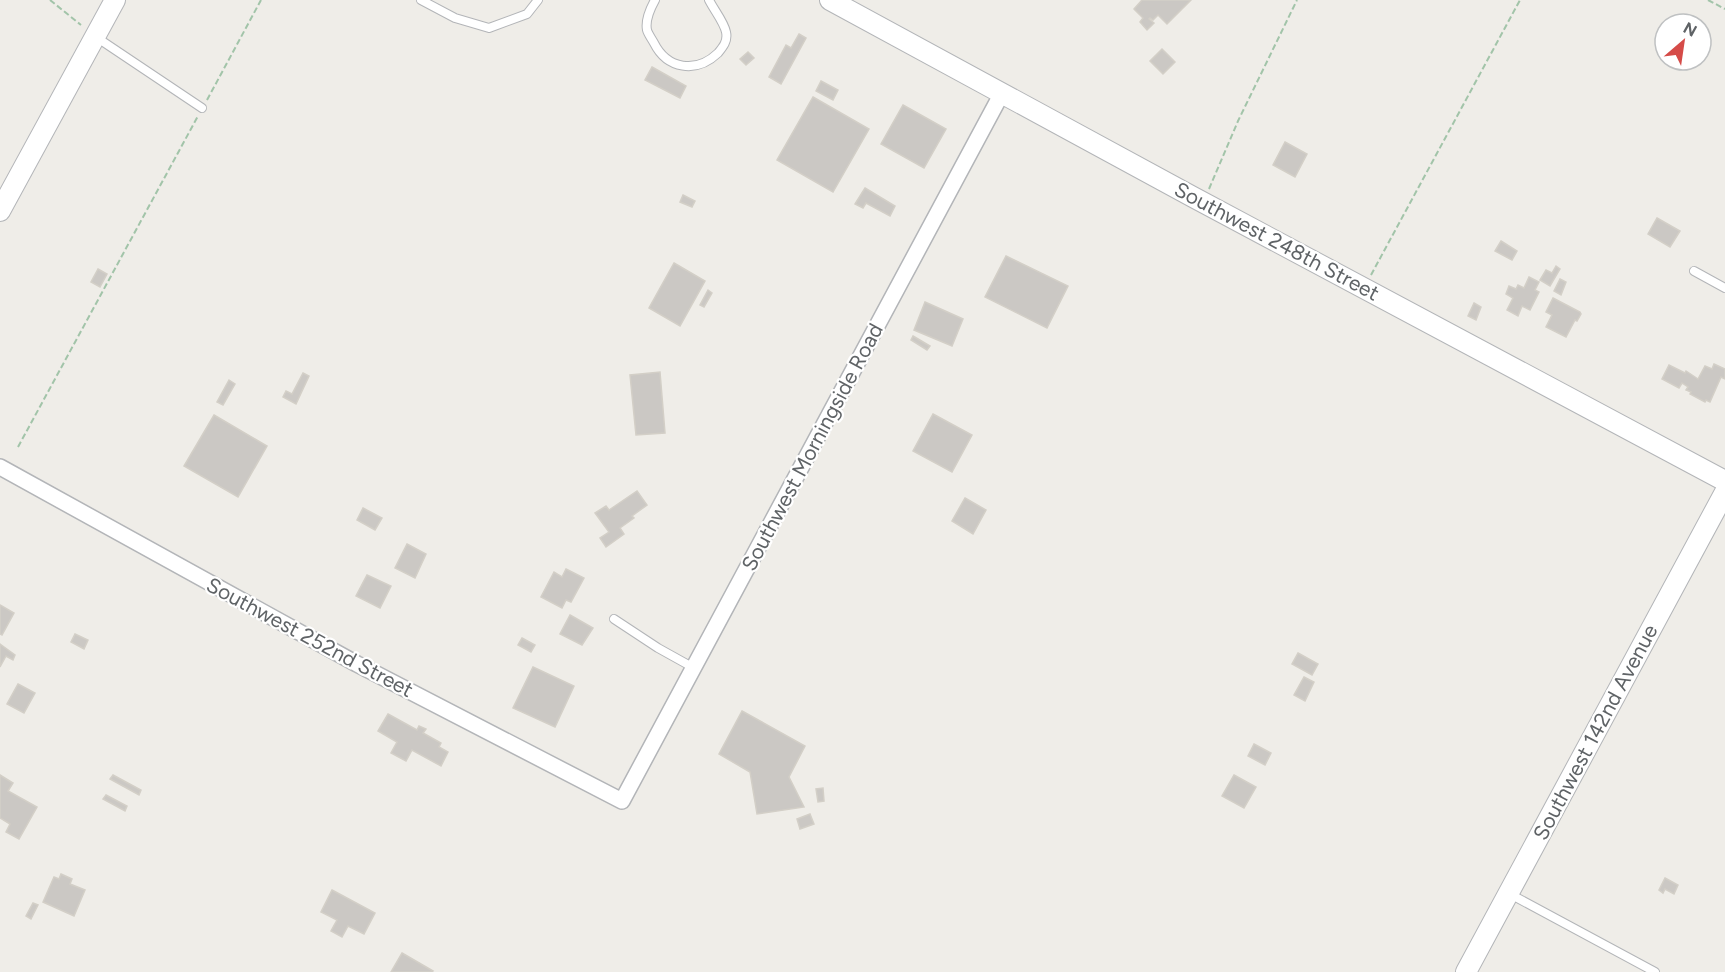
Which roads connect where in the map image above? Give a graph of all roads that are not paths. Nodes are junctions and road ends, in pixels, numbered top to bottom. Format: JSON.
{"nodes":[{"id":1,"x":115,"y":0,"type":"edge"},
{"id":2,"x":421,"y":0,"type":"edge"},
{"id":3,"x":538,"y":0,"type":"edge"},
{"id":4,"x":656,"y":0,"type":"edge"},
{"id":5,"x":709,"y":0,"type":"edge"},
{"id":6,"x":831,"y":0,"type":"edge"},
{"id":7,"x":95,"y":36,"type":"junction"},
{"id":8,"x":1002,"y":93,"type":"junction"},
{"id":9,"x":202,"y":108,"type":"road end"},
{"id":10,"x":0,"y":211,"type":"edge"},
{"id":11,"x":1694,"y":271,"type":"dead end"},
{"id":12,"x":1725,"y":288,"type":"edge"},
{"id":13,"x":0,"y":467,"type":"edge"},
{"id":14,"x":1725,"y":481,"type":"edge"},
{"id":15,"x":1725,"y":492,"type":"edge"},
{"id":16,"x":614,"y":619,"type":"dead end"},
{"id":17,"x":694,"y":668,"type":"junction"},
{"id":18,"x":622,"y":801,"type":"joint"},
{"id":19,"x":1508,"y":893,"type":"junction"},
{"id":20,"x":1468,"y":971,"type":"edge"},
{"id":21,"x":1655,"y":972,"type":"edge"}],
"edges":[{"from":1,"to":7,"type":"street"},
{"from":2,"to":3,"type":"lane"},
{"from":4,"to":5,"type":"lane"},
{"from":6,"to":8,"type":"street","name":"Southwest 248th Street"},
{"from":7,"to":9,"type":"lane"},
{"from":7,"to":10,"type":"street"},
{"from":8,"to":14,"type":"street","name":"Southwest 248th Street"},
{"from":8,"to":17,"type":"street","name":"Southwest Morningside Road"},
{"from":11,"to":12,"type":"lane"},
{"from":13,"to":18,"type":"street","name":"Southwest 252nd Street"},
{"from":15,"to":19,"type":"street","name":"Southwest 142nd Avenue"},
{"from":16,"to":17,"type":"lane"},
{"from":17,"to":18,"type":"street","name":"Southwest Morningside Road"},
{"from":19,"to":20,"type":"street","name":"Southwest 142nd Avenue"},
{"from":19,"to":21,"type":"lane"}]}
